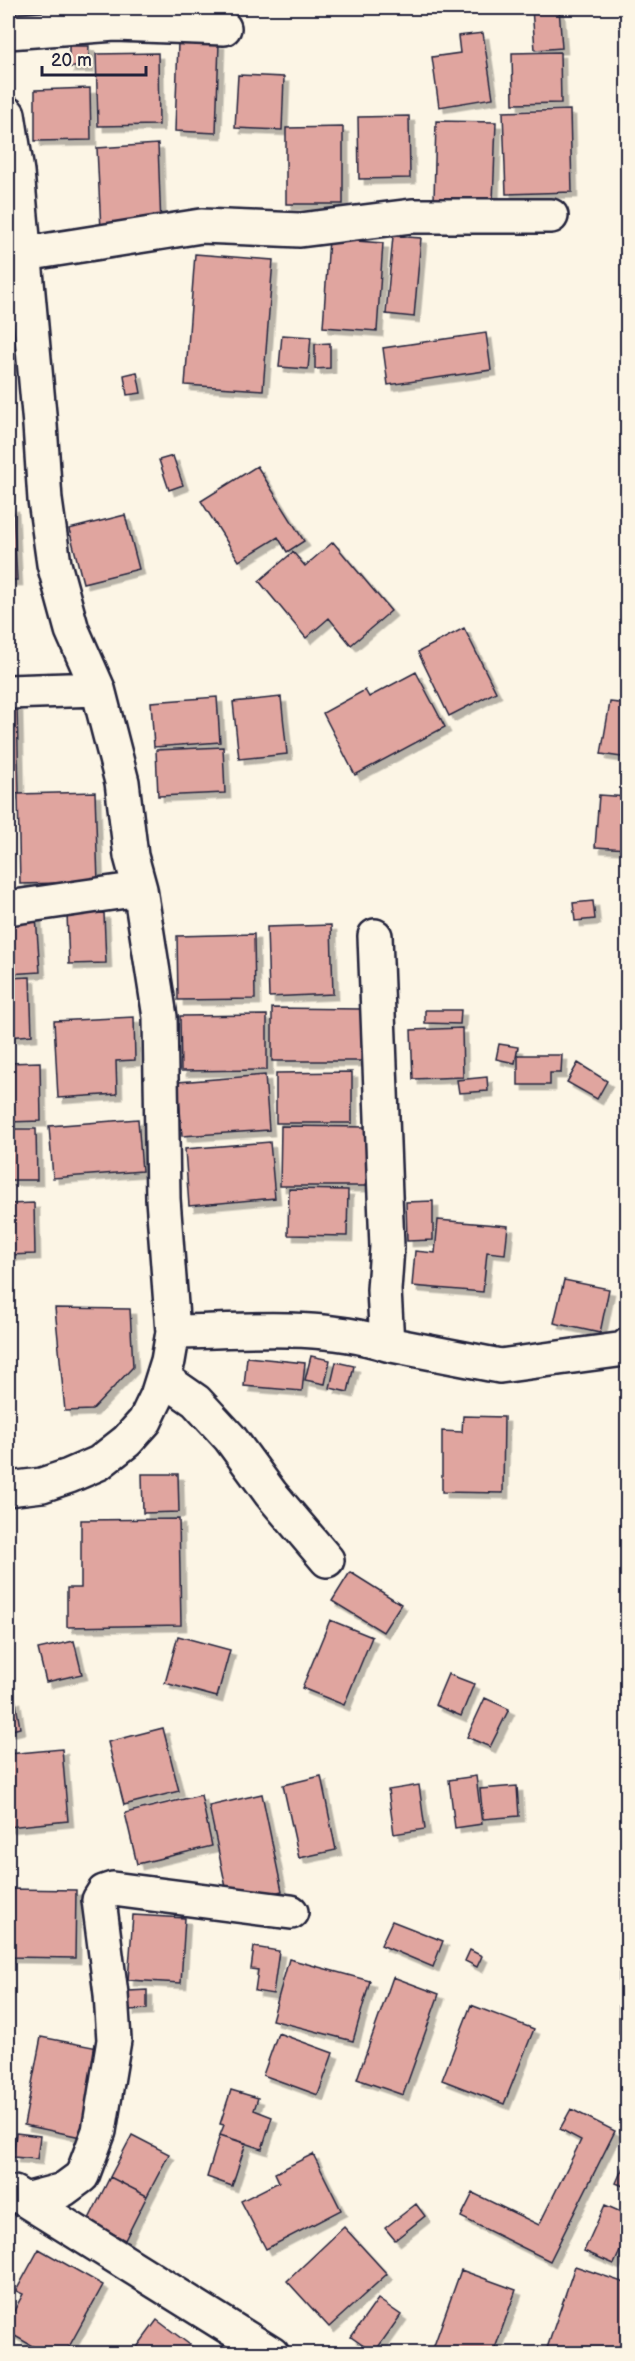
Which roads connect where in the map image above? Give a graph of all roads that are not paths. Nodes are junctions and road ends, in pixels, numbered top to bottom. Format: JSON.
{"nodes":[{"id":1,"x":224,"y":28,"type":"dead end"},
{"id":2,"x":8,"y":32,"type":"edge"},
{"id":3,"x":8,"y":114,"type":"edge"},
{"id":4,"x":551,"y":216,"type":"dead end"},
{"id":5,"x":16,"y":255,"type":"edge"},
{"id":6,"x":98,"y":689,"type":"junction"},
{"id":7,"x":8,"y":692,"type":"edge"},
{"id":8,"x":140,"y":890,"type":"junction"},
{"id":9,"x":8,"y":908,"type":"edge"},
{"id":10,"x":375,"y":936,"type":"dead end"},
{"id":11,"x":173,"y":1332,"type":"junction"},
{"id":12,"x":387,"y":1344,"type":"junction"},
{"id":13,"x":627,"y":1349,"type":"edge"},
{"id":14,"x":163,"y":1378,"type":"junction"},
{"id":15,"x":8,"y":1489,"type":"edge"},
{"id":16,"x":327,"y":1560,"type":"dead end"},
{"id":17,"x":291,"y":1912,"type":"dead end"},
{"id":18,"x":16,"y":2194,"type":"edge"},
{"id":19,"x":272,"y":2354,"type":"edge"}],
"edges":[{"from":1,"to":2,"type":"street"},
{"from":3,"to":5,"type":"street"},
{"from":4,"to":5,"type":"street"},
{"from":5,"to":6,"type":"street"},
{"from":6,"to":7,"type":"street"},
{"from":6,"to":8,"type":"street"},
{"from":8,"to":9,"type":"street"},
{"from":8,"to":11,"type":"street"},
{"from":10,"to":12,"type":"street"},
{"from":11,"to":12,"type":"street"},
{"from":11,"to":14,"type":"street"},
{"from":12,"to":13,"type":"street"},
{"from":14,"to":15,"type":"street"},
{"from":14,"to":16,"type":"street"},
{"from":17,"to":18,"type":"street"},
{"from":18,"to":19,"type":"street"}]}
